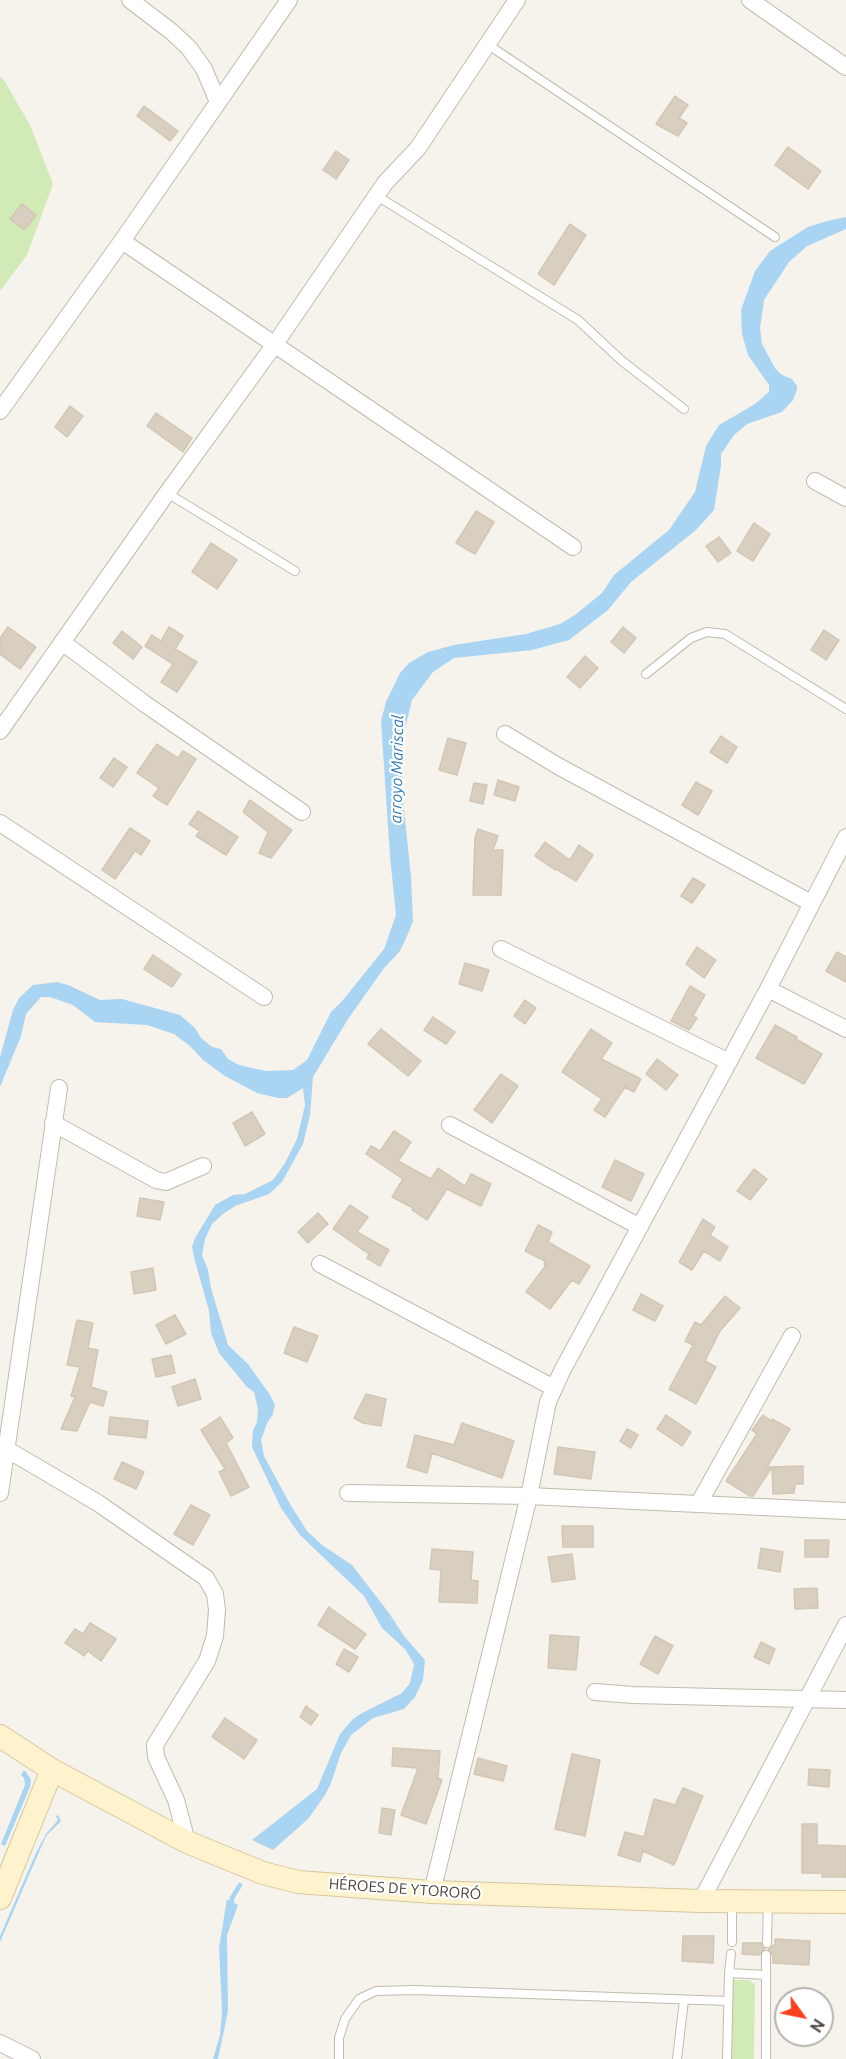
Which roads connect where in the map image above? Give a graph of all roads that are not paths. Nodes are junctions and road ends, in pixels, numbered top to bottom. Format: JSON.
{"nodes":[{"id":1,"x":130,"y":0,"type":"edge"},
{"id":2,"x":289,"y":0,"type":"edge"},
{"id":3,"x":517,"y":0,"type":"edge"},
{"id":4,"x":750,"y":0,"type":"edge"},
{"id":5,"x":487,"y":44,"type":"junction"},
{"id":6,"x":846,"y":67,"type":"edge"},
{"id":7,"x":218,"y":102,"type":"junction"},
{"id":8,"x":377,"y":196,"type":"junction"},
{"id":9,"x":775,"y":237,"type":"dead end"},
{"id":10,"x":122,"y":241,"type":"junction"},
{"id":11,"x":274,"y":344,"type":"junction"},
{"id":12,"x":684,"y":409,"type":"dead end"},
{"id":13,"x":0,"y":411,"type":"edge"},
{"id":14,"x":815,"y":481,"type":"dead end"},
{"id":15,"x":167,"y":493,"type":"junction"},
{"id":16,"x":846,"y":498,"type":"edge"},
{"id":17,"x":573,"y":547,"type":"dead end"},
{"id":18,"x":295,"y":571,"type":"dead end"},
{"id":19,"x":62,"y":642,"type":"junction"},
{"id":20,"x":646,"y":674,"type":"dead end"},
{"id":21,"x":846,"y":709,"type":"edge"},
{"id":22,"x":0,"y":731,"type":"edge"},
{"id":23,"x":505,"y":735,"type":"dead end"},
{"id":24,"x":302,"y":812,"type":"dead end"},
{"id":25,"x":0,"y":824,"type":"edge"},
{"id":26,"x":846,"y":837,"type":"edge"},
{"id":27,"x":811,"y":903,"type":"junction"},
{"id":28,"x":501,"y":949,"type":"dead end"},
{"id":29,"x":768,"y":989,"type":"junction"},
{"id":30,"x":264,"y":997,"type":"dead end"},
{"id":31,"x":846,"y":1029,"type":"edge"},
{"id":32,"x":729,"y":1062,"type":"junction"},
{"id":33,"x":59,"y":1088,"type":"dead end"},
{"id":34,"x":54,"y":1123,"type":"junction"},
{"id":35,"x":450,"y":1125,"type":"dead end"},
{"id":36,"x":203,"y":1166,"type":"dead end"},
{"id":37,"x":640,"y":1227,"type":"junction"},
{"id":38,"x":320,"y":1264,"type":"dead end"},
{"id":39,"x":792,"y":1336,"type":"dead end"},
{"id":40,"x":554,"y":1388,"type":"junction"},
{"id":41,"x":8,"y":1450,"type":"junction"},
{"id":42,"x":0,"y":1493,"type":"edge"},
{"id":43,"x":348,"y":1493,"type":"dead end"},
{"id":44,"x":529,"y":1496,"type":"junction"},
{"id":45,"x":699,"y":1503,"type":"junction"},
{"id":46,"x":846,"y":1511,"type":"edge"},
{"id":47,"x":846,"y":1625,"type":"edge"},
{"id":48,"x":595,"y":1692,"type":"dead end"},
{"id":49,"x":808,"y":1698,"type":"junction"},
{"id":50,"x":846,"y":1700,"type":"edge"},
{"id":51,"x":0,"y":1736,"type":"edge"},
{"id":52,"x":52,"y":1770,"type":"junction"},
{"id":53,"x":187,"y":1842,"type":"junction"},
{"id":54,"x":432,"y":1892,"type":"junction"},
{"id":55,"x":0,"y":1898,"type":"edge"},
{"id":56,"x":700,"y":1901,"type":"junction"},
{"id":57,"x":732,"y":1901,"type":"junction"},
{"id":58,"x":768,"y":1901,"type":"junction"},
{"id":59,"x":846,"y":1902,"type":"edge"},
{"id":60,"x":732,"y":1942,"type":"dead end"},
{"id":61,"x":767,"y":1943,"type":"dead end"},
{"id":62,"x":731,"y":1953,"type":"dead end"},
{"id":63,"x":766,"y":1955,"type":"dead end"},
{"id":64,"x":729,"y":1974,"type":"junction"},
{"id":65,"x":766,"y":1975,"type":"junction"},
{"id":66,"x":684,"y":2000,"type":"junction"},
{"id":67,"x":728,"y":2001,"type":"junction"},
{"id":68,"x":0,"y":2043,"type":"edge"},
{"id":69,"x":32,"y":2059,"type":"edge"},
{"id":70,"x":339,"y":2059,"type":"edge"},
{"id":71,"x":677,"y":2059,"type":"edge"},
{"id":72,"x":727,"y":2059,"type":"edge"},
{"id":73,"x":766,"y":2059,"type":"edge"}],
"edges":[{"from":1,"to":7,"type":"street"},
{"from":2,"to":7,"type":"street"},
{"from":3,"to":5,"type":"street"},
{"from":4,"to":6,"type":"street"},
{"from":5,"to":8,"type":"street"},
{"from":5,"to":9,"type":"lane"},
{"from":7,"to":10,"type":"street"},
{"from":8,"to":11,"type":"street"},
{"from":8,"to":12,"type":"lane"},
{"from":10,"to":11,"type":"street"},
{"from":10,"to":13,"type":"street"},
{"from":11,"to":15,"type":"street"},
{"from":11,"to":17,"type":"street"},
{"from":14,"to":16,"type":"street"},
{"from":15,"to":18,"type":"lane"},
{"from":15,"to":19,"type":"street"},
{"from":19,"to":22,"type":"street"},
{"from":19,"to":24,"type":"street"},
{"from":20,"to":21,"type":"lane"},
{"from":23,"to":27,"type":"street"},
{"from":25,"to":30,"type":"street"},
{"from":26,"to":27,"type":"street"},
{"from":27,"to":29,"type":"street"},
{"from":28,"to":32,"type":"street"},
{"from":29,"to":31,"type":"street"},
{"from":29,"to":32,"type":"street"},
{"from":32,"to":37,"type":"street"},
{"from":33,"to":34,"type":"street"},
{"from":34,"to":36,"type":"street"},
{"from":34,"to":41,"type":"street"},
{"from":35,"to":37,"type":"street"},
{"from":37,"to":40,"type":"street"},
{"from":38,"to":40,"type":"street"},
{"from":39,"to":45,"type":"street"},
{"from":40,"to":44,"type":"street"},
{"from":41,"to":42,"type":"street"},
{"from":41,"to":53,"type":"street"},
{"from":43,"to":44,"type":"street"},
{"from":44,"to":45,"type":"street"},
{"from":44,"to":54,"type":"street"},
{"from":45,"to":46,"type":"street"},
{"from":47,"to":49,"type":"street"},
{"from":48,"to":49,"type":"street"},
{"from":49,"to":50,"type":"street"},
{"from":49,"to":56,"type":"street"},
{"from":51,"to":52,"type":"main road","name":"HÉROES DE YTORORÓ"},
{"from":52,"to":53,"type":"main road","name":"HÉROES DE YTORORÓ"},
{"from":52,"to":55,"type":"main road"},
{"from":53,"to":54,"type":"main road","name":"HÉROES DE YTORORÓ"},
{"from":54,"to":56,"type":"main road","name":"HÉROES DE YTORORÓ"},
{"from":56,"to":57,"type":"main road","name":"HÉROES DE YTORORÓ"},
{"from":57,"to":58,"type":"main road","name":"HÉROES DE YTORORÓ"},
{"from":57,"to":60,"type":"lane"},
{"from":58,"to":59,"type":"main road","name":"HÉROES DE YTORORÓ"},
{"from":58,"to":61,"type":"lane"},
{"from":62,"to":64,"type":"lane"},
{"from":63,"to":65,"type":"lane"},
{"from":64,"to":65,"type":"lane"},
{"from":64,"to":67,"type":"lane"},
{"from":65,"to":73,"type":"lane"},
{"from":66,"to":67,"type":"lane"},
{"from":66,"to":70,"type":"lane"},
{"from":66,"to":71,"type":"lane"},
{"from":67,"to":72,"type":"lane"},
{"from":68,"to":69,"type":"street"}]}
